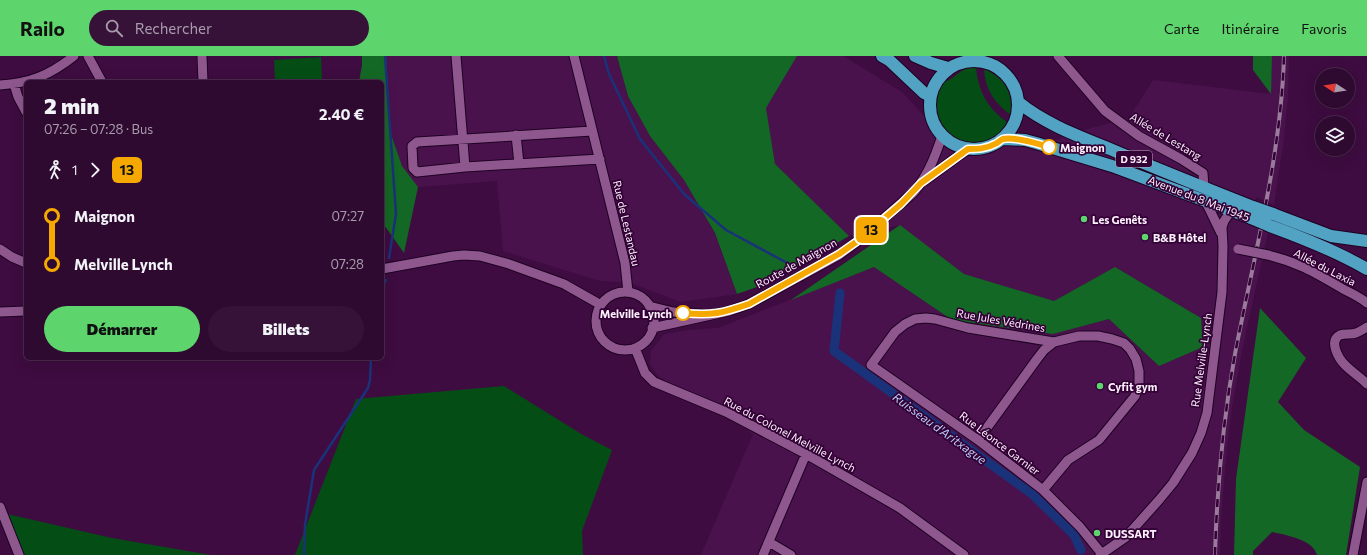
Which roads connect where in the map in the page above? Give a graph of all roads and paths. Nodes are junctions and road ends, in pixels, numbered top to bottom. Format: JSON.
{"nodes":[{"id":1,"x":74,"y":56,"type":"edge"},
{"id":2,"x":88,"y":56,"type":"edge"},
{"id":3,"x":202,"y":56,"type":"edge"},
{"id":4,"x":456,"y":56,"type":"edge"},
{"id":5,"x":574,"y":56,"type":"edge"},
{"id":6,"x":882,"y":56,"type":"edge"},
{"id":7,"x":915,"y":56,"type":"edge"},
{"id":8,"x":1058,"y":56,"type":"edge"},
{"id":9,"x":971,"y":58,"type":"edge"},
{"id":10,"x":994,"y":61,"type":"edge"},
{"id":11,"x":948,"y":68,"type":"junction"},
{"id":12,"x":28,"y":80,"type":"edge"},
{"id":13,"x":101,"y":80,"type":"edge"},
{"id":14,"x":204,"y":80,"type":"edge"},
{"id":15,"x":24,"y":81,"type":"edge"},
{"id":16,"x":14,"y":84,"type":"junction"},
{"id":17,"x":0,"y":85,"type":"edge"},
{"id":18,"x":930,"y":96,"type":"junction"},
{"id":19,"x":1018,"y":102,"type":"junction"},
{"id":20,"x":24,"y":108,"type":"edge"},
{"id":21,"x":592,"y":130,"type":"junction"},
{"id":22,"x":516,"y":135,"type":"junction"},
{"id":23,"x":942,"y":136,"type":"junction"},
{"id":24,"x":462,"y":139,"type":"junction"},
{"id":25,"x":1003,"y":139,"type":"junction"},
{"id":26,"x":968,"y":149,"type":"junction"},
{"id":27,"x":600,"y":159,"type":"junction"},
{"id":28,"x":519,"y":164,"type":"junction"},
{"id":29,"x":464,"y":167,"type":"junction"},
{"id":30,"x":921,"y":183,"type":"junction"},
{"id":31,"x":1204,"y":188,"type":"junction"},
{"id":32,"x":1205,"y":200,"type":"junction"},
{"id":33,"x":1232,"y":211,"type":"junction"},
{"id":34,"x":1252,"y":213,"type":"junction"},
{"id":35,"x":1271,"y":220,"type":"junction"},
{"id":36,"x":1221,"y":233,"type":"junction"},
{"id":37,"x":1367,"y":241,"type":"edge"},
{"id":38,"x":1223,"y":246,"type":"junction"},
{"id":39,"x":0,"y":248,"type":"edge"},
{"id":40,"x":24,"y":262,"type":"edge"},
{"id":41,"x":384,"y":269,"type":"edge"},
{"id":42,"x":1367,"y":269,"type":"edge"},
{"id":43,"x":628,"y":292,"type":"junction"},
{"id":44,"x":1367,"y":303,"type":"edge"},
{"id":45,"x":601,"y":305,"type":"junction"},
{"id":46,"x":649,"y":306,"type":"junction"},
{"id":47,"x":0,"y":312,"type":"edge"},
{"id":48,"x":24,"y":312,"type":"edge"},
{"id":49,"x":710,"y":315,"type":"junction"},
{"id":50,"x":1367,"y":327,"type":"edge"},
{"id":51,"x":652,"y":328,"type":"junction"},
{"id":52,"x":1054,"y":342,"type":"junction"},
{"id":53,"x":635,"y":348,"type":"junction"},
{"id":54,"x":871,"y":365,"type":"joint"},
{"id":55,"x":1367,"y":384,"type":"edge"},
{"id":56,"x":978,"y":440,"type":"junction"},
{"id":57,"x":806,"y":454,"type":"junction"},
{"id":58,"x":1367,"y":482,"type":"edge"},
{"id":59,"x":1043,"y":490,"type":"junction"},
{"id":60,"x":0,"y":507,"type":"edge"},
{"id":61,"x":941,"y":540,"type":"junction"},
{"id":62,"x":769,"y":542,"type":"junction"},
{"id":63,"x":1101,"y":554,"type":"edge"},
{"id":64,"x":19,"y":555,"type":"edge"},
{"id":65,"x":763,"y":555,"type":"edge"},
{"id":66,"x":791,"y":555,"type":"edge"},
{"id":67,"x":953,"y":555,"type":"edge"},
{"id":68,"x":964,"y":555,"type":"edge"},
{"id":69,"x":1353,"y":555,"type":"edge"}],
"edges":[{"from":1,"to":12,"type":"street"},
{"from":2,"to":13,"type":"street"},
{"from":3,"to":14,"type":"street"},
{"from":4,"to":24,"type":"street"},
{"from":5,"to":21,"type":"street","name":"Rue de Lestandau"},
{"from":6,"to":18,"type":"main road"},
{"from":7,"to":11,"type":"main road"},
{"from":8,"to":31,"type":"street","name":"Allée de Lestang"},
{"from":9,"to":10,"type":"main road"},
{"from":9,"to":11,"type":"main road"},
{"from":10,"to":19,"type":"main road"},
{"from":11,"to":18,"type":"main road"},
{"from":15,"to":16,"type":"street"},
{"from":16,"to":17,"type":"street"},
{"from":16,"to":20,"type":"street"},
{"from":18,"to":23,"type":"main road"},
{"from":19,"to":25,"type":"main road"},
{"from":19,"to":31,"type":"main road","name":"Avenue du 8 Mai 1945","number":"D 932"},
{"from":21,"to":22,"type":"street"},
{"from":21,"to":27,"type":"street","name":"Rue de Lestandau"},
{"from":22,"to":24,"type":"street"},
{"from":22,"to":28,"type":"street"},
{"from":23,"to":26,"type":"main road"},
{"from":23,"to":30,"type":"street","name":"Route de Maignon"},
{"from":24,"to":29,"type":"street"},
{"from":24,"to":29,"type":"street"},
{"from":25,"to":26,"type":"main road"},
{"from":25,"to":32,"type":"main road","name":"Avenue du 8 Mai 1945","number":"D 932"},
{"from":26,"to":30,"type":"street","name":"Route de Maignon"},
{"from":27,"to":28,"type":"street"},
{"from":27,"to":43,"type":"street","name":"Rue de Lestandau"},
{"from":28,"to":29,"type":"street"},
{"from":30,"to":49,"type":"street","name":"Route de Maignon"},
{"from":31,"to":34,"type":"main road","name":"Avenue du 8 Mai 1945","number":"D 932"},
{"from":32,"to":33,"type":"main road","name":"Avenue du 8 Mai 1945","number":"D 932"},
{"from":32,"to":36,"type":"street","name":"Rue Melville-Lynch"},
{"from":33,"to":34,"type":"main road","name":"Avenue du 8 Mai 1945","number":"D 932"},
{"from":33,"to":36,"type":"street"},
{"from":34,"to":35,"type":"main road","name":"Avenue du 8 Mai 1945","number":"D 932","bridge":true},
{"from":35,"to":37,"type":"main road","name":"Avenue du 8 Mai 1945","number":"D 932"},
{"from":35,"to":42,"type":"main road","name":"Avenue du 8 Mai 1945","number":"D 932"},
{"from":36,"to":38,"type":"street","name":"Rue Melville-Lynch"},
{"from":38,"to":44,"type":"street","name":"Allée du Laxia","bridge":true},
{"from":38,"to":63,"type":"street","name":"Rue Melville-Lynch"},
{"from":39,"to":40,"type":"street"},
{"from":41,"to":45,"type":"street"},
{"from":43,"to":45,"type":"street"},
{"from":43,"to":46,"type":"street"},
{"from":45,"to":53,"type":"street"},
{"from":46,"to":49,"type":"street","name":"Route de Maignon"},
{"from":46,"to":51,"type":"street"},
{"from":47,"to":48,"type":"street"},
{"from":49,"to":51,"type":"street","name":"Route de Maignon"},
{"from":50,"to":55,"type":"street"},
{"from":51,"to":53,"type":"street"},
{"from":52,"to":54,"type":"street","name":"Rue Jules Védrines"},
{"from":52,"to":56,"type":"street"},
{"from":52,"to":59,"type":"street","name":"Rue Jules Védrines"},
{"from":53,"to":57,"type":"street","name":"Rue du Colonel Melville Lynch"},
{"from":54,"to":56,"type":"street","name":"Rue Léonce Garnier"},
{"from":56,"to":59,"type":"street","name":"Rue Léonce Garnier"},
{"from":57,"to":61,"type":"street","name":"Rue du Colonel Melville Lynch"},
{"from":57,"to":62,"type":"street"},
{"from":58,"to":69,"type":"street"},
{"from":59,"to":63,"type":"street","name":"Rue Léonce Garnier"},
{"from":60,"to":64,"type":"street"},
{"from":61,"to":67,"type":"street","name":"Rue du Colonel Melville Lynch"},
{"from":61,"to":68,"type":"street","name":"Rue du Colonel Melville Lynch"},
{"from":62,"to":65,"type":"street"},
{"from":62,"to":66,"type":"street"}]}
